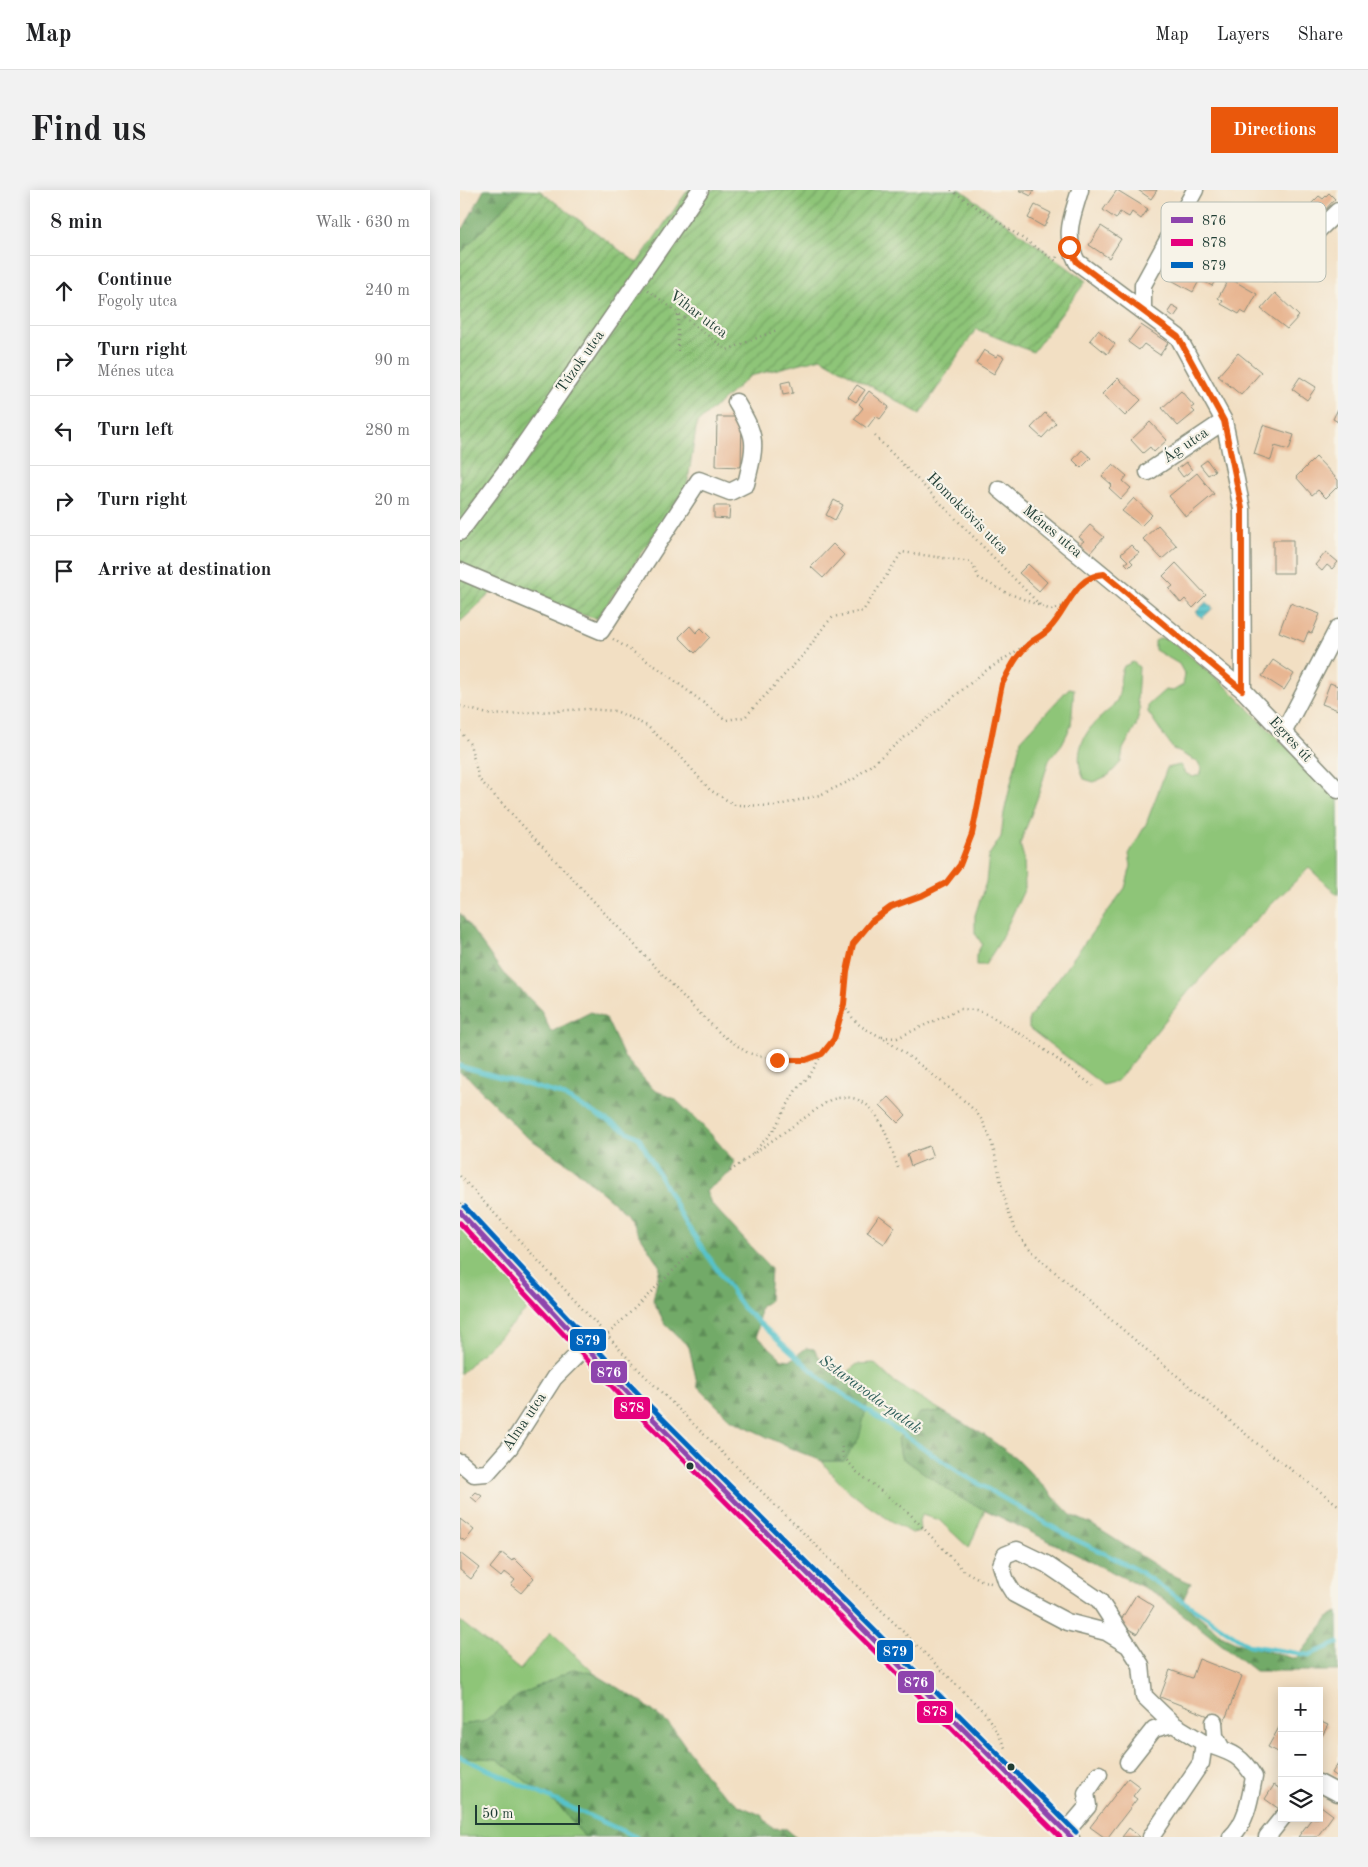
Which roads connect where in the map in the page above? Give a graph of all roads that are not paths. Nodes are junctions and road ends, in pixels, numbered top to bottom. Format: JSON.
{"nodes":[{"id":1,"x":700,"y":190,"type":"edge"},
{"id":2,"x":1080,"y":190,"type":"edge"},
{"id":3,"x":1195,"y":190,"type":"edge"},
{"id":4,"x":1188,"y":202,"type":"edge"},
{"id":5,"x":1338,"y":212,"type":"edge"},
{"id":6,"x":1326,"y":223,"type":"edge"},
{"id":7,"x":1161,"y":252,"type":"edge"},
{"id":8,"x":1143,"y":311,"type":"junction"},
{"id":9,"x":736,"y":402,"type":"dead end"},
{"id":10,"x":1224,"y":421,"type":"junction"},
{"id":11,"x":1148,"y":472,"type":"dead end"},
{"id":12,"x":999,"y":488,"type":"dead end"},
{"id":13,"x":460,"y":532,"type":"edge"},
{"id":14,"x":460,"y":571,"type":"edge"},
{"id":15,"x":1338,"y":628,"type":"edge"},
{"id":16,"x":1242,"y":690,"type":"junction"},
{"id":17,"x":1283,"y":733,"type":"junction"},
{"id":18,"x":1338,"y":790,"type":"edge"},
{"id":19,"x":460,"y":1212,"type":"edge"},
{"id":20,"x":587,"y":1350,"type":"junction"},
{"id":21,"x":460,"y":1462,"type":"edge"},
{"id":22,"x":1129,"y":1646,"type":"junction"},
{"id":23,"x":1214,"y":1722,"type":"dead end"},
{"id":24,"x":1173,"y":1724,"type":"junction"},
{"id":25,"x":1204,"y":1743,"type":"junction"},
{"id":26,"x":1222,"y":1749,"type":"junction"},
{"id":27,"x":1128,"y":1762,"type":"dead end"},
{"id":28,"x":1099,"y":1774,"type":"dead end"},
{"id":29,"x":1323,"y":1785,"type":"edge"},
{"id":30,"x":1338,"y":1793,"type":"edge"},
{"id":31,"x":1279,"y":1822,"type":"edge"},
{"id":32,"x":1068,"y":1834,"type":"edge"},
{"id":33,"x":1152,"y":1837,"type":"edge"},
{"id":34,"x":1156,"y":1837,"type":"edge"},
{"id":35,"x":1232,"y":1837,"type":"edge"},
{"id":36,"x":1266,"y":1837,"type":"edge"}],
"edges":[{"from":1,"to":13,"type":"street","name":"Túzok utca"},
{"from":2,"to":8,"type":"street"},
{"from":3,"to":4,"type":"street"},
{"from":5,"to":6,"type":"street"},
{"from":7,"to":8,"type":"street"},
{"from":8,"to":10,"type":"street"},
{"from":9,"to":14,"type":"street"},
{"from":10,"to":11,"type":"street","name":"Ág utca"},
{"from":10,"to":16,"type":"street"},
{"from":12,"to":16,"type":"street","name":"Ménes utca"},
{"from":15,"to":17,"type":"street"},
{"from":16,"to":17,"type":"street","name":"Egres út"},
{"from":17,"to":18,"type":"street","name":"Egres út"},
{"from":19,"to":20,"type":"street"},
{"from":20,"to":21,"type":"street","name":"Alma utca"},
{"from":20,"to":32,"type":"street"},
{"from":22,"to":22,"type":"street"},
{"from":22,"to":24,"type":"street"},
{"from":23,"to":26,"type":"street"},
{"from":24,"to":25,"type":"street"},
{"from":24,"to":27,"type":"street"},
{"from":25,"to":26,"type":"street"},
{"from":25,"to":33,"type":"street"},
{"from":26,"to":35,"type":"street"},
{"from":28,"to":32,"type":"street"},
{"from":29,"to":30,"type":"street"},
{"from":31,"to":36,"type":"street"},
{"from":33,"to":34,"type":"street"}]}
